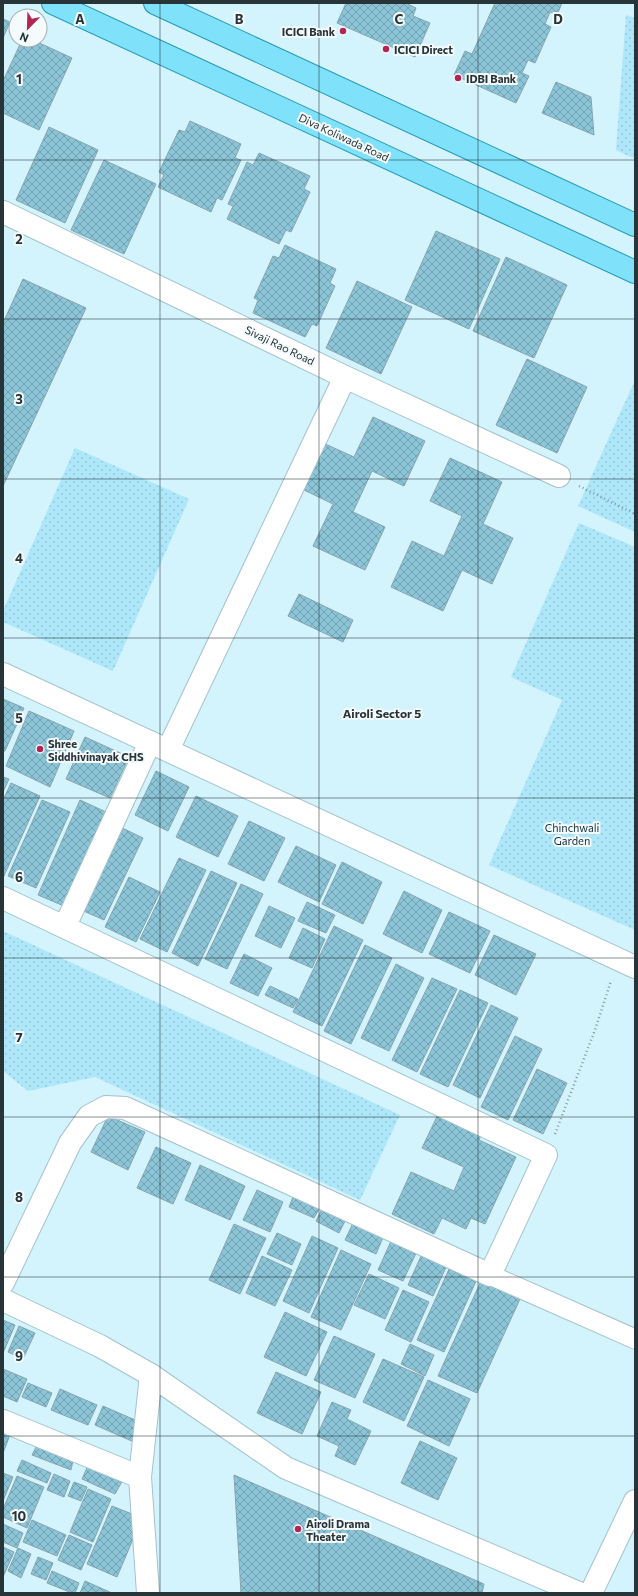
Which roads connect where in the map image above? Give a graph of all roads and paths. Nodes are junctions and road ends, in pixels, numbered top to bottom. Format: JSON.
{"nodes":[{"id":1,"x":54,"y":3,"type":"edge"},
{"id":2,"x":155,"y":3,"type":"edge"},
{"id":3,"x":3,"y":212,"type":"edge"},
{"id":4,"x":635,"y":225,"type":"edge"},
{"id":5,"x":635,"y":272,"type":"edge"},
{"id":6,"x":346,"y":377,"type":"junction"},
{"id":7,"x":558,"y":476,"type":"joint"},
{"id":8,"x":635,"y":514,"type":"edge"},
{"id":9,"x":3,"y":674,"type":"edge"},
{"id":10,"x":159,"y":746,"type":"junction"},
{"id":11,"x":3,"y":898,"type":"edge"},
{"id":12,"x":65,"y":926,"type":"junction"},
{"id":13,"x":627,"y":963,"type":"edge"},
{"id":14,"x":546,"y":1155,"type":"junction"},
{"id":15,"x":490,"y":1275,"type":"junction"},
{"id":16,"x":3,"y":1283,"type":"edge"},
{"id":17,"x":3,"y":1300,"type":"edge"},
{"id":18,"x":635,"y":1339,"type":"edge"},
{"id":19,"x":151,"y":1375,"type":"junction"},
{"id":20,"x":3,"y":1422,"type":"edge"},
{"id":21,"x":140,"y":1477,"type":"junction"},
{"id":22,"x":635,"y":1501,"type":"edge"},
{"id":23,"x":148,"y":1593,"type":"edge"},
{"id":24,"x":579,"y":1593,"type":"edge"},
{"id":25,"x":591,"y":1593,"type":"edge"}],
"edges":[{"from":1,"to":5,"type":"main road","name":"Diva Koliwada Road"},
{"from":2,"to":4,"type":"main road"},
{"from":3,"to":6,"type":"street","name":"Sivaji Rao Road"},
{"from":6,"to":7,"type":"street","name":"Sivaji Rao Road"},
{"from":6,"to":10,"type":"street"},
{"from":7,"to":8,"type":"path"},
{"from":9,"to":10,"type":"street"},
{"from":10,"to":12,"type":"street"},
{"from":10,"to":13,"type":"street"},
{"from":11,"to":12,"type":"street"},
{"from":12,"to":14,"type":"street"},
{"from":13,"to":14,"type":"path"},
{"from":14,"to":15,"type":"street"},
{"from":15,"to":16,"type":"street"},
{"from":15,"to":18,"type":"street"},
{"from":17,"to":19,"type":"street"},
{"from":19,"to":21,"type":"street"},
{"from":19,"to":24,"type":"street"},
{"from":20,"to":21,"type":"street"},
{"from":21,"to":23,"type":"street"},
{"from":22,"to":25,"type":"street"}]}
